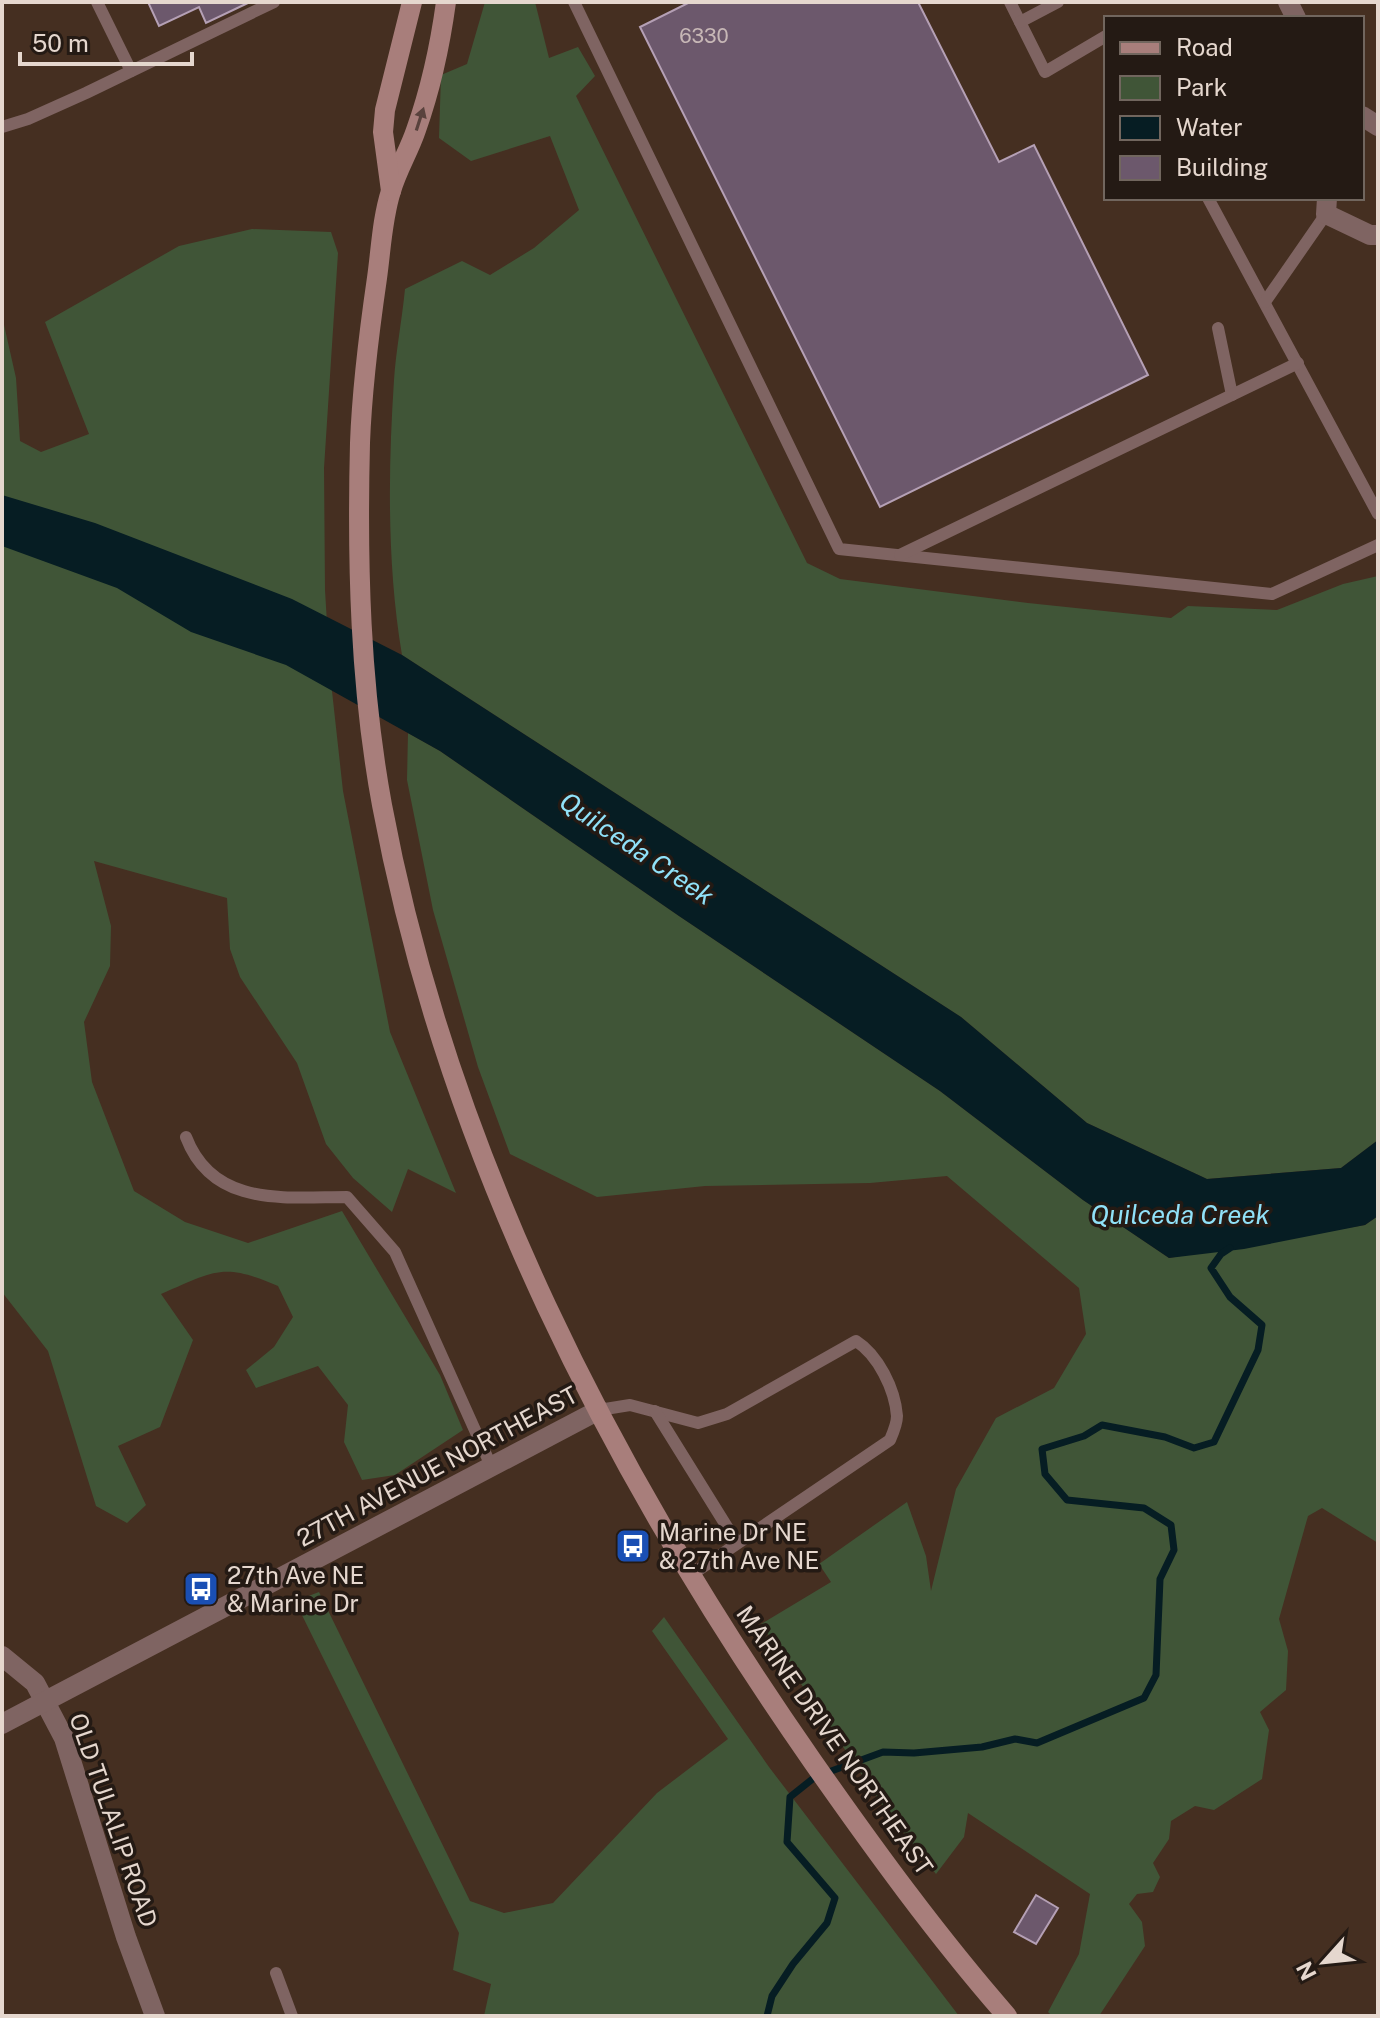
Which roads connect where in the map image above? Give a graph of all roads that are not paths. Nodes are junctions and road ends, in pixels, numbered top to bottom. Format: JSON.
{"nodes":[{"id":1,"x":97,"y":2,"type":"edge"},
{"id":2,"x":274,"y":2,"type":"edge"},
{"id":3,"x":412,"y":2,"type":"edge"},
{"id":4,"x":446,"y":2,"type":"edge"},
{"id":5,"x":574,"y":2,"type":"edge"},
{"id":6,"x":1010,"y":2,"type":"edge"},
{"id":7,"x":1058,"y":2,"type":"edge"},
{"id":8,"x":1020,"y":22,"type":"junction"},
{"id":9,"x":1104,"y":37,"type":"edge"},
{"id":10,"x":131,"y":71,"type":"junction"},
{"id":11,"x":2,"y":127,"type":"edge"},
{"id":12,"x":391,"y":191,"type":"junction"},
{"id":13,"x":1209,"y":200,"type":"edge"},
{"id":14,"x":1327,"y":206,"type":"edge"},
{"id":15,"x":1378,"y":235,"type":"edge"},
{"id":16,"x":1265,"y":302,"type":"junction"},
{"id":17,"x":1218,"y":328,"type":"dead end"},
{"id":18,"x":1298,"y":363,"type":"junction"},
{"id":19,"x":1232,"y":395,"type":"junction"},
{"id":20,"x":1378,"y":514,"type":"edge"},
{"id":21,"x":1378,"y":545,"type":"edge"},
{"id":22,"x":900,"y":555,"type":"junction"},
{"id":23,"x":186,"y":1137,"type":"dead end"},
{"id":24,"x":599,"y":1410,"type":"junction"},
{"id":25,"x":655,"y":1411,"type":"junction"},
{"id":26,"x":492,"y":1468,"type":"junction"},
{"id":27,"x":737,"y":1543,"type":"junction"},
{"id":28,"x":691,"y":1575,"type":"junction"},
{"id":29,"x":2,"y":1656,"type":"edge"},
{"id":30,"x":45,"y":1703,"type":"junction"},
{"id":31,"x":2,"y":1724,"type":"edge"},
{"id":32,"x":276,"y":1973,"type":"dead end"},
{"id":33,"x":155,"y":2016,"type":"edge"},
{"id":34,"x":292,"y":2016,"type":"edge"},
{"id":35,"x":1007,"y":2016,"type":"edge"}],
"edges":[{"from":1,"to":10,"type":"lane"},
{"from":2,"to":10,"type":"lane"},
{"from":3,"to":12,"type":"main road","name":"MARINE DRIVE NORTHEAST"},
{"from":12,"to":4,"type":"main road","name":"MARINE DRIVE NORTHEAST","one_way":true},
{"from":5,"to":22,"type":"lane"},
{"from":6,"to":8,"type":"lane"},
{"from":7,"to":8,"type":"lane"},
{"from":8,"to":9,"type":"lane"},
{"from":10,"to":11,"type":"lane"},
{"from":12,"to":24,"type":"main road","name":"MARINE DRIVE NORTHEAST"},
{"from":13,"to":16,"type":"lane"},
{"from":14,"to":15,"type":"street"},
{"from":14,"to":16,"type":"lane"},
{"from":16,"to":18,"type":"lane"},
{"from":17,"to":19,"type":"lane"},
{"from":18,"to":19,"type":"lane"},
{"from":18,"to":20,"type":"lane"},
{"from":19,"to":22,"type":"lane"},
{"from":21,"to":22,"type":"lane"},
{"from":23,"to":26,"type":"lane"},
{"from":24,"to":25,"type":"lane"},
{"from":24,"to":26,"type":"street","name":"27TH AVENUE NORTHEAST"},
{"from":24,"to":28,"type":"main road","name":"MARINE DRIVE NORTHEAST"},
{"from":25,"to":27,"type":"lane"},
{"from":25,"to":27,"type":"lane"},
{"from":26,"to":30,"type":"street","name":"27TH AVENUE NORTHEAST"},
{"from":27,"to":28,"type":"lane"},
{"from":28,"to":35,"type":"main road","name":"MARINE DRIVE NORTHEAST"},
{"from":29,"to":30,"type":"street","name":"OLD TULALIP ROAD"},
{"from":30,"to":31,"type":"street","name":"27TH AVENUE NORTHEAST"},
{"from":30,"to":33,"type":"street","name":"OLD TULALIP ROAD"},
{"from":32,"to":34,"type":"lane"}]}
